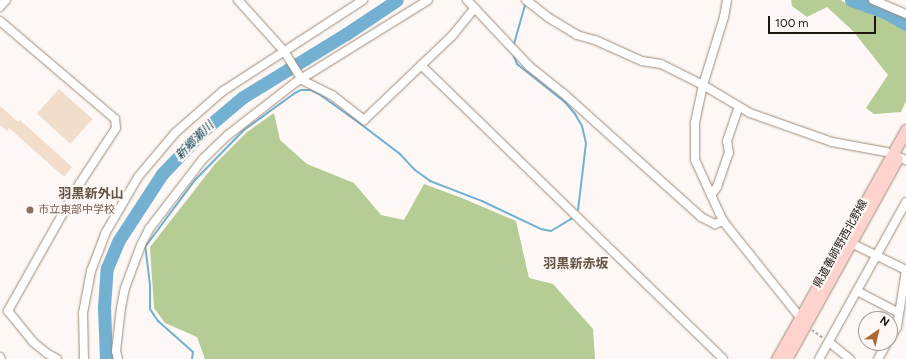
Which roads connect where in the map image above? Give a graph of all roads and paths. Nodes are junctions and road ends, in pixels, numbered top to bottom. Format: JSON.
{"nodes":[{"id":1,"x":6,"y":0,"type":"edge"},
{"id":2,"x":238,"y":0,"type":"edge"},
{"id":3,"x":363,"y":0,"type":"edge"},
{"id":4,"x":428,"y":0,"type":"edge"},
{"id":5,"x":467,"y":0,"type":"edge"},
{"id":6,"x":526,"y":0,"type":"edge"},
{"id":7,"x":727,"y":0,"type":"edge"},
{"id":8,"x":873,"y":0,"type":"edge"},
{"id":9,"x":888,"y":2,"type":"edge"},
{"id":10,"x":0,"y":7,"type":"edge"},
{"id":11,"x":475,"y":8,"type":"junction"},
{"id":12,"x":906,"y":14,"type":"edge"},
{"id":13,"x":0,"y":21,"type":"edge"},
{"id":14,"x":284,"y":51,"type":"junction"},
{"id":15,"x":422,"y":65,"type":"junction"},
{"id":16,"x":302,"y":80,"type":"junction"},
{"id":17,"x":703,"y":85,"type":"junction"},
{"id":18,"x":739,"y":106,"type":"junction"},
{"id":19,"x":906,"y":130,"type":"edge"},
{"id":20,"x":906,"y":145,"type":"edge"},
{"id":21,"x":899,"y":157,"type":"edge"},
{"id":22,"x":711,"y":194,"type":"junction"},
{"id":23,"x":906,"y":202,"type":"edge"},
{"id":24,"x":723,"y":221,"type":"junction"},
{"id":25,"x":851,"y":243,"type":"junction"},
{"id":26,"x":876,"y":256,"type":"junction"},
{"id":27,"x":906,"y":270,"type":"edge"},
{"id":28,"x":857,"y":291,"type":"junction"},
{"id":29,"x":0,"y":305,"type":"edge"},
{"id":30,"x":8,"y":311,"type":"junction"},
{"id":31,"x":899,"y":313,"type":"junction"},
{"id":32,"x":898,"y":320,"type":"edge"},
{"id":33,"x":803,"y":321,"type":"junction"},
{"id":34,"x":829,"y":342,"type":"junction"},
{"id":35,"x":57,"y":359,"type":"edge"},
{"id":36,"x":84,"y":359,"type":"edge"},
{"id":37,"x":118,"y":359,"type":"edge"},
{"id":38,"x":723,"y":359,"type":"edge"},
{"id":39,"x":777,"y":359,"type":"edge"},
{"id":40,"x":786,"y":359,"type":"edge"},
{"id":41,"x":819,"y":359,"type":"edge"},
{"id":42,"x":850,"y":359,"type":"edge"}],
"edges":[{"from":1,"to":10,"type":"street"},
{"from":2,"to":14,"type":"street"},
{"from":3,"to":14,"type":"street"},
{"from":4,"to":16,"type":"street"},
{"from":5,"to":11,"type":"street"},
{"from":6,"to":17,"type":"street"},
{"from":7,"to":17,"type":"street"},
{"from":8,"to":9,"type":"street"},
{"from":9,"to":12,"type":"street"},
{"from":11,"to":15,"type":"street"},
{"from":11,"to":24,"type":"street"},
{"from":13,"to":30,"type":"street"},
{"from":14,"to":16,"type":"street"},
{"from":14,"to":36,"type":"street"},
{"from":15,"to":16,"type":"street"},
{"from":15,"to":38,"type":"street"},
{"from":16,"to":37,"type":"street"},
{"from":17,"to":18,"type":"street"},
{"from":17,"to":22,"type":"street"},
{"from":18,"to":21,"type":"street"},
{"from":18,"to":22,"type":"street"},
{"from":19,"to":21,"type":"main road","name":"県道善師野西北野線"},
{"from":20,"to":21,"type":"main road","name":"県道善師野西北野線"},
{"from":21,"to":25,"type":"main road","name":"県道善師野西北野線"},
{"from":21,"to":33,"type":"main road","name":"県道善師野西北野線"},
{"from":22,"to":24,"type":"street"},
{"from":23,"to":26,"type":"street"},
{"from":24,"to":33,"type":"street"},
{"from":25,"to":26,"type":"street"},
{"from":25,"to":33,"type":"main road","name":"県道善師野西北野線"},
{"from":26,"to":27,"type":"street"},
{"from":26,"to":28,"type":"street"},
{"from":27,"to":31,"type":"street"},
{"from":28,"to":31,"type":"street"},
{"from":28,"to":34,"type":"street"},
{"from":29,"to":30,"type":"street"},
{"from":30,"to":35,"type":"street"},
{"from":31,"to":32,"type":"street"},
{"from":33,"to":34,"type":"path"},
{"from":33,"to":39,"type":"main road","name":"県道善師野西北野線"},
{"from":33,"to":40,"type":"main road","name":"県道善師野西北野線"},
{"from":34,"to":41,"type":"street"},
{"from":34,"to":42,"type":"street"}]}
